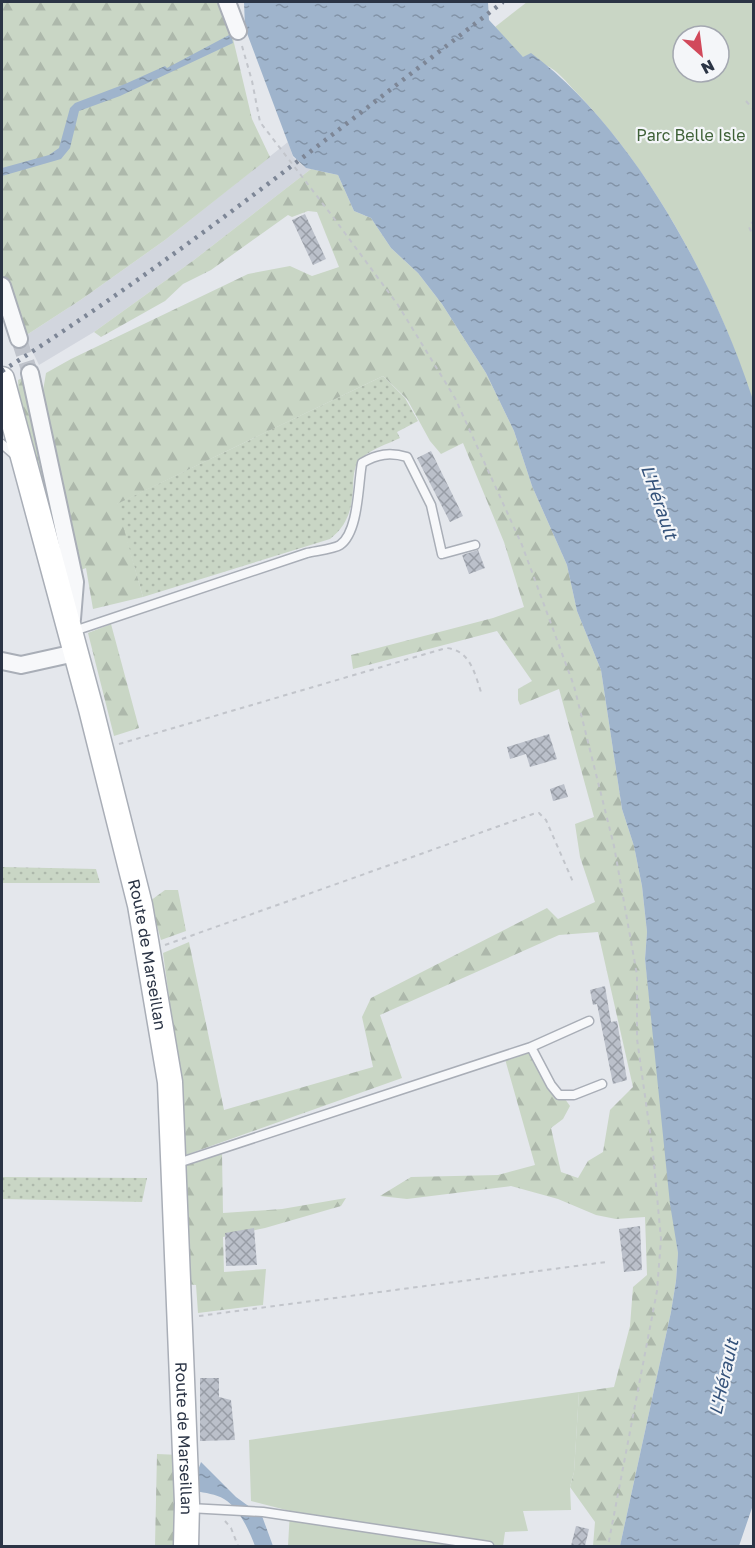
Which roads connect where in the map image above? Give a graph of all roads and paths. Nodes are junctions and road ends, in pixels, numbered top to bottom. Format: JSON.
{"nodes":[{"id":1,"x":227,"y":2,"type":"edge"},
{"id":2,"x":238,"y":31,"type":"joint"},
{"id":3,"x":746,"y":101,"type":"dead end"},
{"id":4,"x":753,"y":110,"type":"edge"},
{"id":5,"x":753,"y":220,"type":"edge"},
{"id":6,"x":753,"y":238,"type":"edge"},
{"id":7,"x":2,"y":286,"type":"edge"},
{"id":8,"x":19,"y":339,"type":"tunnel mouth"},
{"id":9,"x":30,"y":373,"type":"tunnel mouth"},
{"id":10,"x":2,"y":379,"type":"edge"},
{"id":11,"x":2,"y":444,"type":"edge"},
{"id":12,"x":23,"y":459,"type":"junction"},
{"id":13,"x":475,"y":545,"type":"dead end"},
{"id":14,"x":73,"y":642,"type":"junction"},
{"id":15,"x":2,"y":661,"type":"edge"},
{"id":16,"x":482,"y":695,"type":"dead end"},
{"id":17,"x":100,"y":750,"type":"junction"},
{"id":18,"x":573,"y":882,"type":"dead end"},
{"id":19,"x":148,"y":951,"type":"junction"},
{"id":20,"x":589,"y":1021,"type":"dead end"},
{"id":21,"x":531,"y":1047,"type":"junction"},
{"id":22,"x":602,"y":1084,"type":"dead end"},
{"id":23,"x":174,"y":1164,"type":"junction"},
{"id":24,"x":606,"y":1262,"type":"dead end"},
{"id":25,"x":180,"y":1319,"type":"junction"},
{"id":26,"x":187,"y":1508,"type":"junction"},
{"id":27,"x":216,"y":1509,"type":"junction"},
{"id":28,"x":186,"y":1546,"type":"edge"},
{"id":29,"x":238,"y":1546,"type":"edge"},
{"id":30,"x":489,"y":1546,"type":"edge"},
{"id":31,"x":608,"y":1546,"type":"edge"}],
"edges":[{"from":1,"to":2,"type":"street"},
{"from":2,"to":31,"type":"path"},
{"from":3,"to":4,"type":"path"},
{"from":5,"to":6,"type":"path"},
{"from":7,"to":8,"type":"street"},
{"from":9,"to":14,"type":"street"},
{"from":10,"to":12,"type":"main road","name":"Route de Marseillan"},
{"from":11,"to":12,"type":"lane"},
{"from":12,"to":14,"type":"main road","name":"Route de Marseillan"},
{"from":13,"to":14,"type":"lane"},
{"from":14,"to":15,"type":"street"},
{"from":14,"to":17,"type":"main road","name":"Route de Marseillan"},
{"from":16,"to":17,"type":"path"},
{"from":17,"to":19,"type":"main road","name":"Route de Marseillan"},
{"from":18,"to":19,"type":"path"},
{"from":19,"to":23,"type":"main road","name":"Route de Marseillan"},
{"from":20,"to":21,"type":"lane"},
{"from":21,"to":22,"type":"lane"},
{"from":21,"to":23,"type":"lane"},
{"from":23,"to":25,"type":"main road","name":"Route de Marseillan"},
{"from":24,"to":25,"type":"path"},
{"from":25,"to":26,"type":"main road","name":"Route de Marseillan"},
{"from":26,"to":27,"type":"lane"},
{"from":26,"to":28,"type":"main road","name":"Route de Marseillan"},
{"from":27,"to":29,"type":"path"},
{"from":27,"to":30,"type":"lane"}]}
